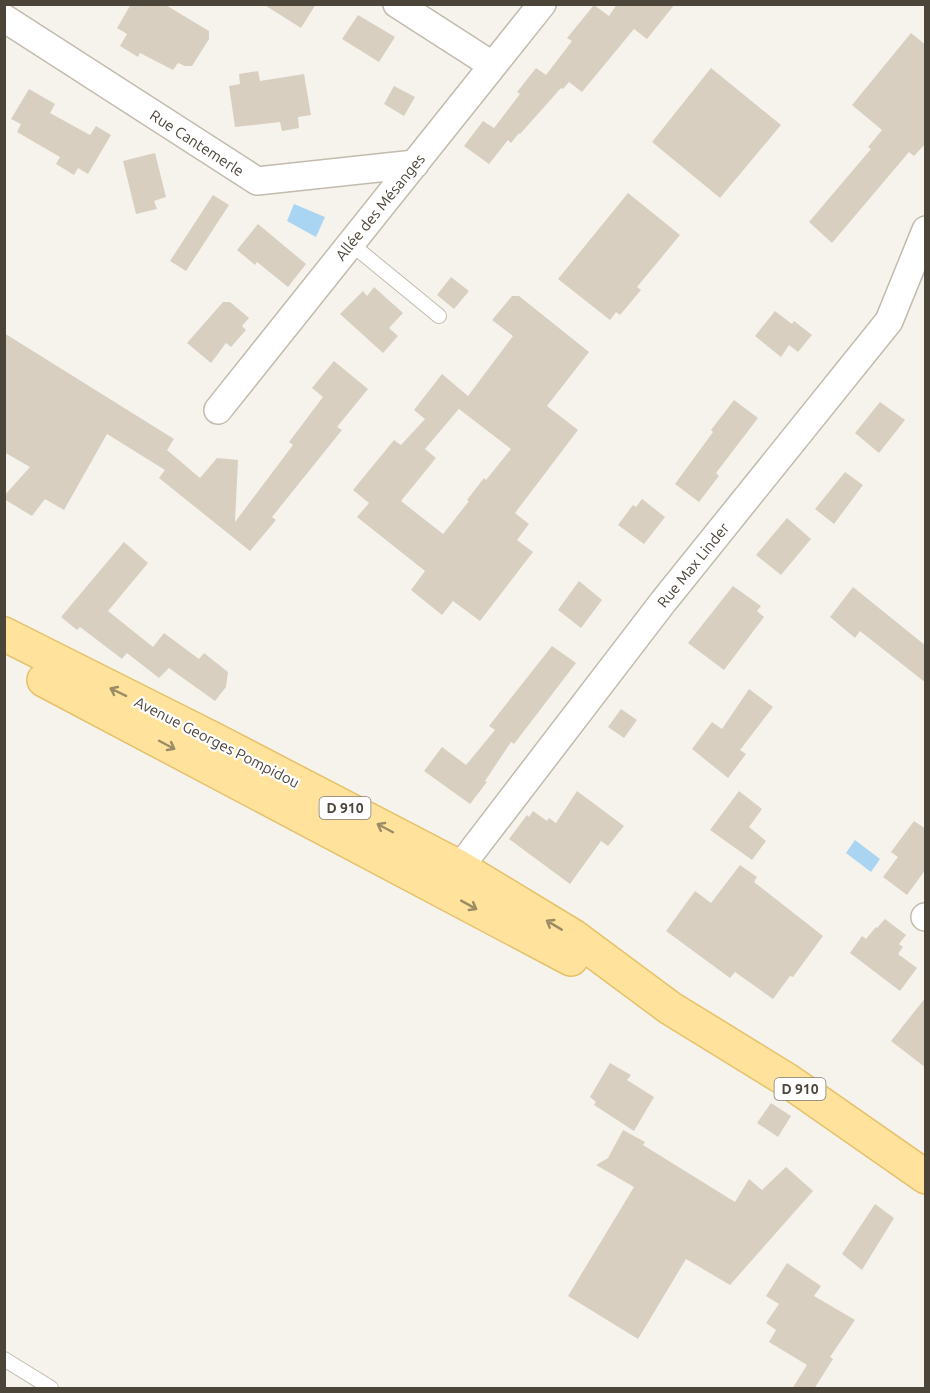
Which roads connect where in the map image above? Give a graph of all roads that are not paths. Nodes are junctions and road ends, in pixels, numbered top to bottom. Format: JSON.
{"nodes":[{"id":1,"x":398,"y":4,"type":"edge"},
{"id":2,"x":542,"y":4,"type":"edge"},
{"id":3,"x":4,"y":18,"type":"edge"},
{"id":4,"x":492,"y":65,"type":"junction"},
{"id":5,"x":415,"y":164,"type":"junction"},
{"id":6,"x":926,"y":230,"type":"edge"},
{"id":7,"x":350,"y":243,"type":"junction"},
{"id":8,"x":439,"y":316,"type":"dead end"},
{"id":9,"x":218,"y":410,"type":"dead end"},
{"id":10,"x":4,"y":634,"type":"edge"},
{"id":11,"x":4,"y":657,"type":"edge"},
{"id":12,"x":450,"y":878,"type":"junction"},
{"id":13,"x":926,"y":1177,"type":"edge"},
{"id":14,"x":4,"y":1359,"type":"edge"},
{"id":15,"x":51,"y":1389,"type":"edge"}],
"edges":[{"from":1,"to":4,"type":"street"},
{"from":2,"to":4,"type":"street","name":"Allée des Mésanges"},
{"from":3,"to":5,"type":"street","name":"Rue Cantemerle"},
{"from":4,"to":5,"type":"street","name":"Allée des Mésanges"},
{"from":5,"to":7,"type":"street","name":"Allée des Mésanges"},
{"from":6,"to":12,"type":"street","name":"Rue Max Linder"},
{"from":7,"to":8,"type":"lane"},
{"from":7,"to":9,"type":"street","name":"Allée des Mésanges"},
{"from":12,"to":10,"type":"main road","name":"Avenue Georges Pompidou","number":"D 910","one_way":true},
{"from":11,"to":12,"type":"main road","name":"Avenue Georges Pompidou","number":"D 910","one_way":true},
{"from":12,"to":13,"type":"main road","name":"Avenue Georges Pompidou","number":"D 910"},
{"from":14,"to":15,"type":"lane"}]}
